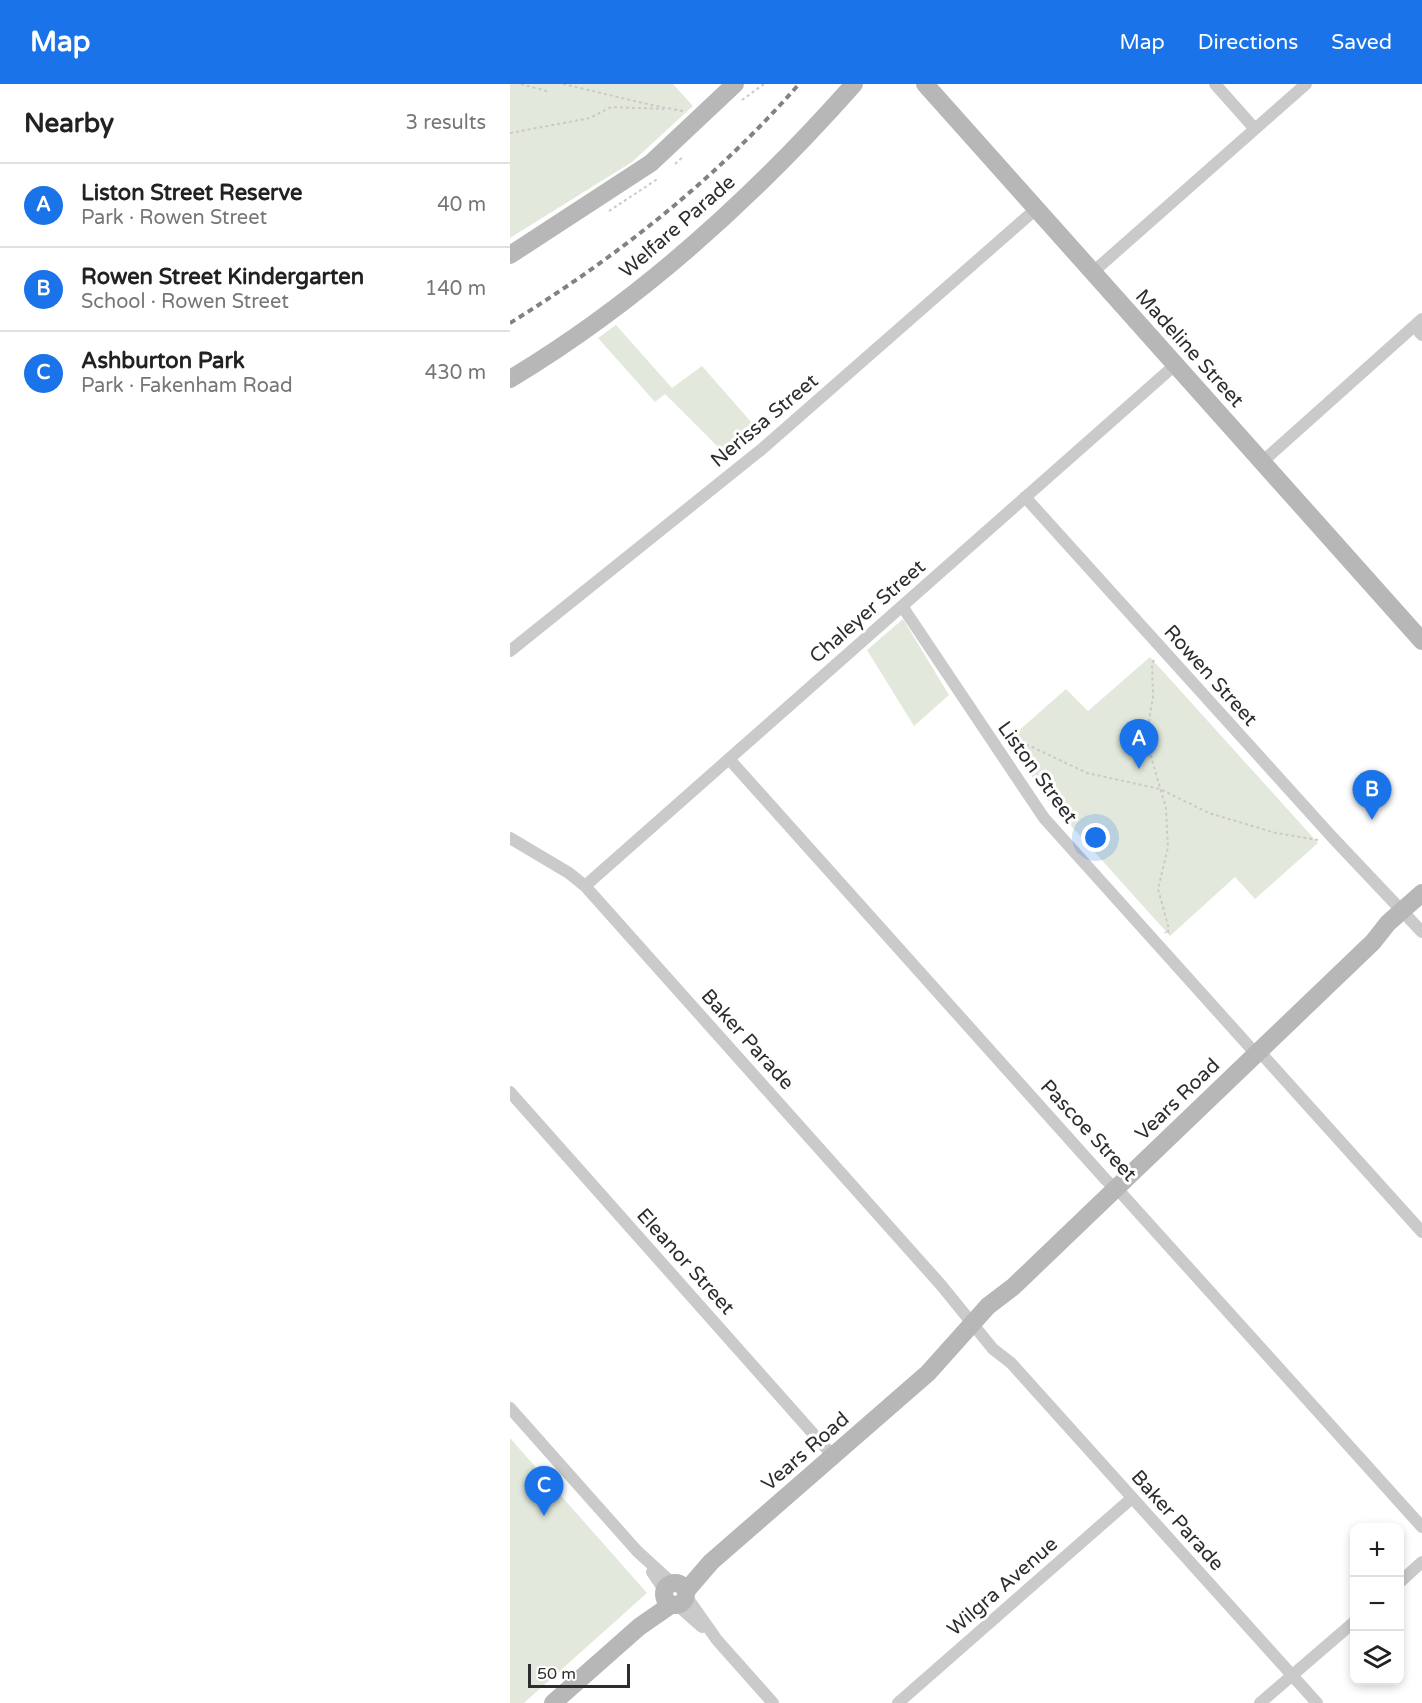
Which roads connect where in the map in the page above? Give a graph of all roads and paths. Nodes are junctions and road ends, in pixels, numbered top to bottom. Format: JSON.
{"nodes":[{"id":1,"x":521,"y":84,"type":"edge"},
{"id":2,"x":562,"y":84,"type":"edge"},
{"id":3,"x":735,"y":84,"type":"edge"},
{"id":4,"x":854,"y":84,"type":"edge"},
{"id":5,"x":925,"y":84,"type":"edge"},
{"id":6,"x":1215,"y":84,"type":"edge"},
{"id":7,"x":1306,"y":84,"type":"edge"},
{"id":8,"x":573,"y":85,"type":"edge"},
{"id":9,"x":550,"y":92,"type":"dead end"},
{"id":10,"x":673,"y":109,"type":"junction"},
{"id":11,"x":709,"y":109,"type":"junction"},
{"id":12,"x":1255,"y":129,"type":"junction"},
{"id":13,"x":510,"y":133,"type":"edge"},
{"id":14,"x":1036,"y":209,"type":"junction"},
{"id":15,"x":510,"y":255,"type":"edge"},
{"id":16,"x":1093,"y":272,"type":"junction"},
{"id":17,"x":1419,"y":327,"type":"edge"},
{"id":18,"x":1175,"y":365,"type":"junction"},
{"id":19,"x":510,"y":380,"type":"edge"},
{"id":20,"x":1262,"y":462,"type":"junction"},
{"id":21,"x":1025,"y":497,"type":"junction"},
{"id":22,"x":902,"y":606,"type":"junction"},
{"id":23,"x":1422,"y":641,"type":"edge"},
{"id":24,"x":510,"y":651,"type":"edge"},
{"id":25,"x":1161,"y":668,"type":"dead end"},
{"id":26,"x":1014,"y":752,"type":"dead end"},
{"id":27,"x":729,"y":759,"type":"junction"},
{"id":28,"x":1160,"y":789,"type":"junction"},
{"id":29,"x":1310,"y":831,"type":"dead end"},
{"id":30,"x":510,"y":838,"type":"edge"},
{"id":31,"x":585,"y":886,"type":"junction"},
{"id":32,"x":1422,"y":893,"type":"edge"},
{"id":33,"x":1422,"y":901,"type":"edge"},
{"id":34,"x":1402,"y":915,"type":"junction"},
{"id":35,"x":1159,"y":926,"type":"dead end"},
{"id":36,"x":1422,"y":932,"type":"edge"},
{"id":37,"x":1422,"y":940,"type":"edge"},
{"id":38,"x":1258,"y":1053,"type":"junction"},
{"id":39,"x":510,"y":1092,"type":"edge"},
{"id":40,"x":1116,"y":1189,"type":"junction"},
{"id":41,"x":1422,"y":1232,"type":"edge"},
{"id":42,"x":978,"y":1325,"type":"junction"},
{"id":43,"x":510,"y":1408,"type":"edge"},
{"id":44,"x":833,"y":1456,"type":"junction"},
{"id":45,"x":1132,"y":1498,"type":"junction"},
{"id":46,"x":1422,"y":1527,"type":"edge"},
{"id":47,"x":1422,"y":1562,"type":"edge"},
{"id":48,"x":1404,"y":1578,"type":"edge"},
{"id":49,"x":675,"y":1594,"type":"junction"},
{"id":50,"x":1350,"y":1625,"type":"edge"},
{"id":51,"x":1292,"y":1676,"type":"junction"},
{"id":52,"x":552,"y":1703,"type":"edge"},
{"id":53,"x":773,"y":1703,"type":"edge"},
{"id":54,"x":898,"y":1703,"type":"edge"},
{"id":55,"x":1260,"y":1703,"type":"edge"},
{"id":56,"x":1317,"y":1703,"type":"edge"}],
"edges":[{"from":1,"to":9,"type":"path"},
{"from":2,"to":8,"type":"path"},
{"from":3,"to":11,"type":"street"},
{"from":4,"to":19,"type":"street","name":"Welfare Parade"},
{"from":5,"to":14,"type":"street","name":"Madeline Street"},
{"from":6,"to":12,"type":"street"},
{"from":7,"to":12,"type":"street"},
{"from":8,"to":10,"type":"path"},
{"from":10,"to":11,"type":"path"},
{"from":10,"to":13,"type":"path"},
{"from":11,"to":15,"type":"street"},
{"from":12,"to":16,"type":"street"},
{"from":14,"to":16,"type":"street","name":"Madeline Street"},
{"from":14,"to":24,"type":"street","name":"Nerissa Street"},
{"from":16,"to":18,"type":"street","name":"Madeline Street"},
{"from":17,"to":20,"type":"street"},
{"from":18,"to":20,"type":"street","name":"Madeline Street"},
{"from":18,"to":21,"type":"street","name":"Chaleyer Street"},
{"from":20,"to":23,"type":"street","name":"Madeline Street"},
{"from":21,"to":22,"type":"street","name":"Chaleyer Street"},
{"from":21,"to":34,"type":"street","name":"Rowen Street"},
{"from":22,"to":27,"type":"street","name":"Chaleyer Street"},
{"from":22,"to":38,"type":"street","name":"Liston Street"},
{"from":25,"to":28,"type":"path"},
{"from":26,"to":28,"type":"path"},
{"from":27,"to":31,"type":"street","name":"Chaleyer Street"},
{"from":27,"to":40,"type":"street","name":"Pascoe Street"},
{"from":28,"to":29,"type":"path"},
{"from":28,"to":35,"type":"path"},
{"from":30,"to":31,"type":"street","name":"Baker Parade"},
{"from":31,"to":42,"type":"street","name":"Baker Parade"},
{"from":32,"to":34,"type":"street","name":"Vears Road"},
{"from":33,"to":34,"type":"street","name":"Vears Road"},
{"from":34,"to":36,"type":"street","name":"Rowen Street"},
{"from":34,"to":37,"type":"street","name":"Rowen Street"},
{"from":34,"to":38,"type":"street","name":"Vears Road"},
{"from":38,"to":40,"type":"street","name":"Vears Road"},
{"from":38,"to":41,"type":"street","name":"Liston Street"},
{"from":39,"to":44,"type":"street","name":"Eleanor Street"},
{"from":40,"to":42,"type":"street","name":"Vears Road"},
{"from":40,"to":46,"type":"street","name":"Pascoe Street"},
{"from":42,"to":44,"type":"street","name":"Vears Road"},
{"from":42,"to":45,"type":"street","name":"Baker Parade"},
{"from":43,"to":49,"type":"street"},
{"from":44,"to":49,"type":"street","name":"Vears Road"},
{"from":45,"to":51,"type":"street","name":"Baker Parade"},
{"from":45,"to":54,"type":"street","name":"Wilgra Avenue"},
{"from":47,"to":48,"type":"street"},
{"from":49,"to":52,"type":"street","name":"Vears Road"},
{"from":49,"to":53,"type":"street"},
{"from":50,"to":51,"type":"street"},
{"from":51,"to":55,"type":"street"},
{"from":51,"to":56,"type":"street","name":"Baker Parade"}]}
